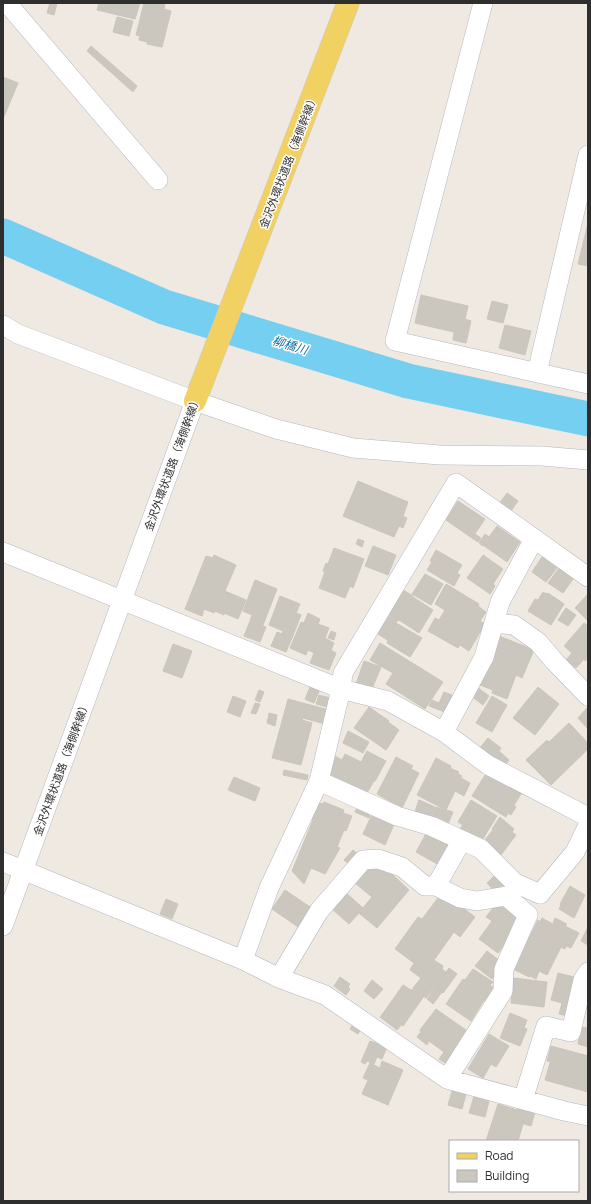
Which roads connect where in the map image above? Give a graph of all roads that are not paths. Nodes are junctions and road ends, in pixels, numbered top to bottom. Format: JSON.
{"nodes":[{"id":1,"x":7,"y":3,"type":"edge"},
{"id":2,"x":348,"y":3,"type":"edge"},
{"id":3,"x":483,"y":3,"type":"edge"},
{"id":4,"x":588,"y":155,"type":"edge"},
{"id":5,"x":158,"y":180,"type":"dead end"},
{"id":6,"x":3,"y":325,"type":"edge"},
{"id":7,"x":537,"y":373,"type":"junction"},
{"id":8,"x":588,"y":384,"type":"edge"},
{"id":9,"x":195,"y":401,"type":"junction"},
{"id":10,"x":588,"y":460,"type":"edge"},
{"id":11,"x":534,"y":539,"type":"junction"},
{"id":12,"x":3,"y":552,"type":"edge"},
{"id":13,"x":588,"y":577,"type":"edge"},
{"id":14,"x":122,"y":600,"type":"junction"},
{"id":15,"x":494,"y":623,"type":"junction"},
{"id":16,"x":341,"y":689,"type":"junction"},
{"id":17,"x":588,"y":696,"type":"edge"},
{"id":18,"x":444,"y":732,"type":"junction"},
{"id":19,"x":319,"y":781,"type":"junction"},
{"id":20,"x":588,"y":817,"type":"edge"},
{"id":21,"x":588,"y":825,"type":"edge"},
{"id":22,"x":462,"y":840,"type":"junction"},
{"id":23,"x":3,"y":862,"type":"edge"},
{"id":24,"x":23,"y":870,"type":"junction"},
{"id":25,"x":436,"y":886,"type":"junction"},
{"id":26,"x":510,"y":889,"type":"junction"},
{"id":27,"x":540,"y":894,"type":"junction"},
{"id":28,"x":528,"y":915,"type":"junction"},
{"id":29,"x":3,"y":926,"type":"edge"},
{"id":30,"x":243,"y":960,"type":"junction"},
{"id":31,"x":588,"y":972,"type":"edge"},
{"id":32,"x":279,"y":978,"type":"junction"},
{"id":33,"x":448,"y":1079,"type":"junction"},
{"id":34,"x":523,"y":1100,"type":"junction"},
{"id":35,"x":588,"y":1116,"type":"edge"}],
"edges":[{"from":1,"to":5,"type":"street"},
{"from":2,"to":9,"type":"main road","name":"金沢外環状道路（海側幹線）"},
{"from":3,"to":7,"type":"street"},
{"from":4,"to":7,"type":"street"},
{"from":6,"to":9,"type":"street"},
{"from":7,"to":8,"type":"street"},
{"from":9,"to":10,"type":"street"},
{"from":9,"to":14,"type":"street","name":"金沢外環状道路（海側幹線）"},
{"from":11,"to":13,"type":"street"},
{"from":11,"to":15,"type":"street"},
{"from":11,"to":16,"type":"street"},
{"from":12,"to":14,"type":"street"},
{"from":14,"to":16,"type":"street"},
{"from":14,"to":24,"type":"street","name":"金沢外環状道路（海側幹線）"},
{"from":15,"to":17,"type":"street"},
{"from":15,"to":18,"type":"street"},
{"from":16,"to":18,"type":"street"},
{"from":16,"to":19,"type":"street"},
{"from":18,"to":20,"type":"street"},
{"from":19,"to":22,"type":"street"},
{"from":19,"to":30,"type":"street"},
{"from":21,"to":27,"type":"street"},
{"from":22,"to":25,"type":"street"},
{"from":22,"to":26,"type":"street"},
{"from":23,"to":24,"type":"street"},
{"from":24,"to":29,"type":"street","name":"金沢外環状道路（海側幹線）"},
{"from":24,"to":30,"type":"street"},
{"from":25,"to":26,"type":"street"},
{"from":25,"to":32,"type":"street"},
{"from":26,"to":27,"type":"street"},
{"from":26,"to":28,"type":"street"},
{"from":27,"to":28,"type":"street"},
{"from":28,"to":33,"type":"street"},
{"from":30,"to":32,"type":"street"},
{"from":31,"to":34,"type":"street"},
{"from":32,"to":33,"type":"street"},
{"from":33,"to":34,"type":"street"},
{"from":34,"to":35,"type":"street"}]}
